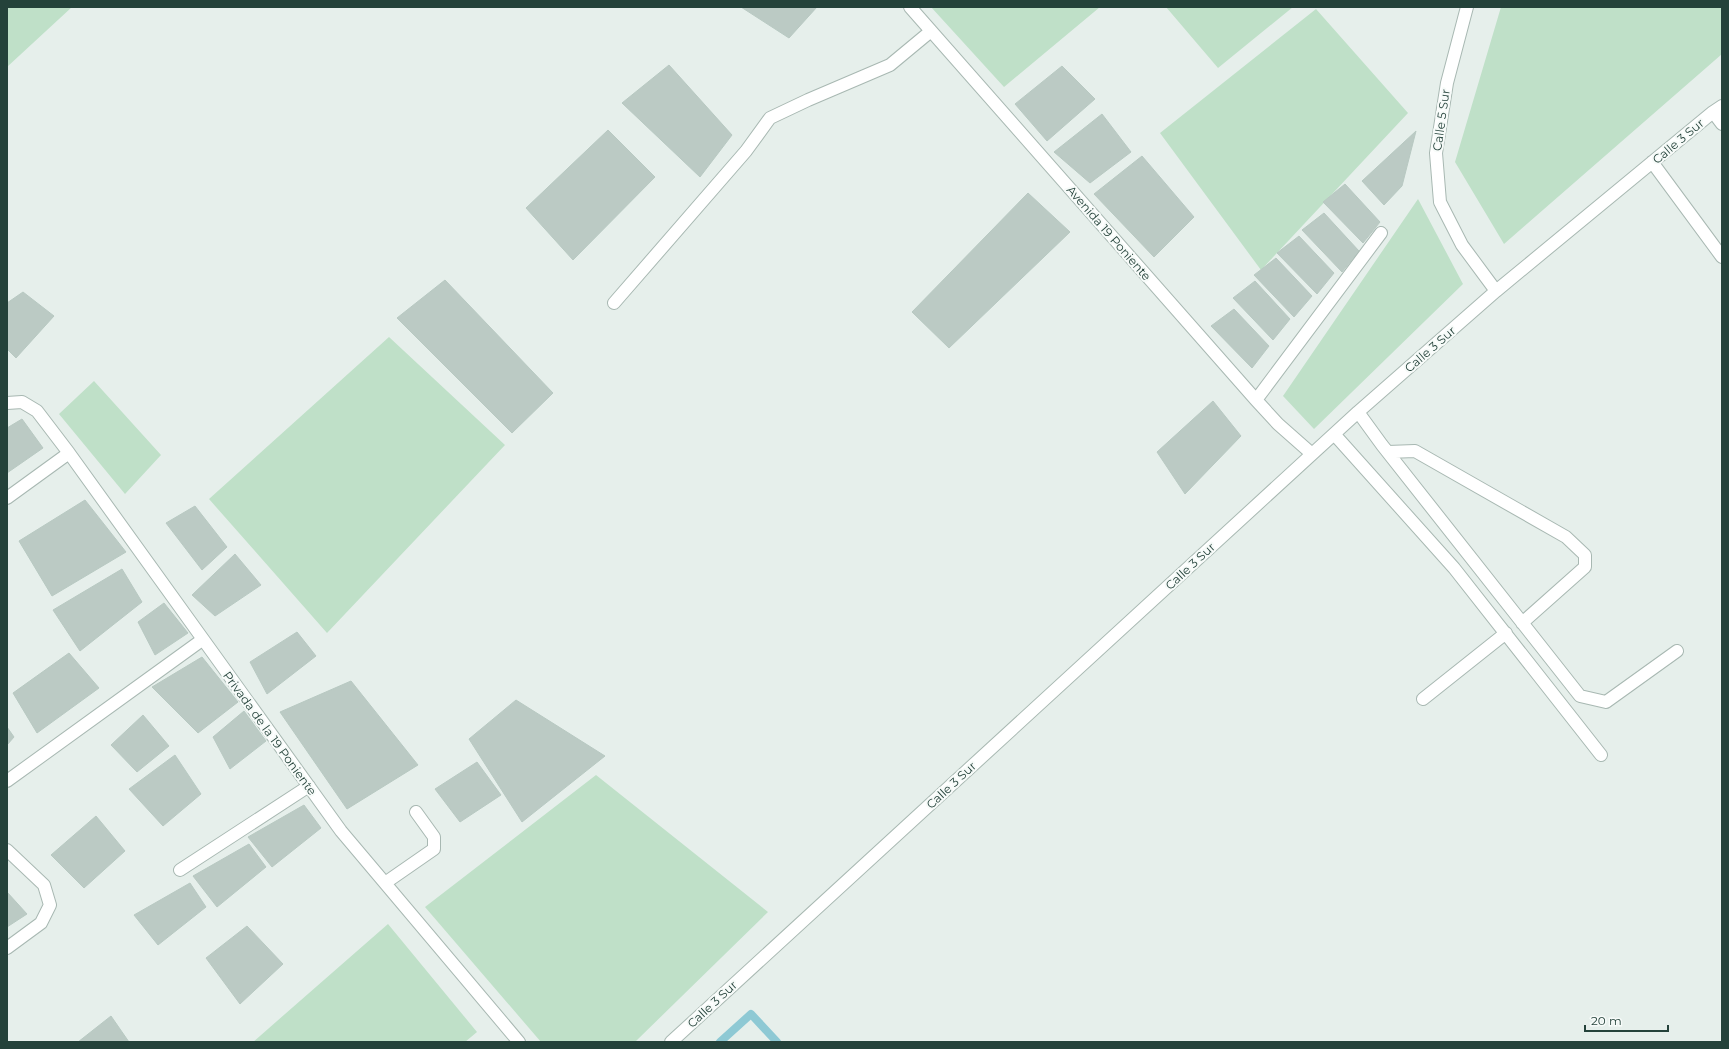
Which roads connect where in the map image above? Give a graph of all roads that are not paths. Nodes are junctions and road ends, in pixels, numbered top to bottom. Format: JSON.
{"nodes":[{"id":1,"x":910,"y":7,"type":"edge"},
{"id":2,"x":1467,"y":7,"type":"edge"},
{"id":3,"x":931,"y":31,"type":"junction"},
{"id":4,"x":1717,"y":109,"type":"edge"},
{"id":5,"x":1722,"y":124,"type":"edge"},
{"id":6,"x":1652,"y":162,"type":"junction"},
{"id":7,"x":1381,"y":233,"type":"dead end"},
{"id":8,"x":1722,"y":257,"type":"edge"},
{"id":9,"x":1496,"y":291,"type":"junction"},
{"id":10,"x":614,"y":303,"type":"dead end"},
{"id":11,"x":1256,"y":400,"type":"junction"},
{"id":12,"x":7,"y":403,"type":"edge"},
{"id":13,"x":1358,"y":412,"type":"junction"},
{"id":14,"x":1334,"y":434,"type":"junction"},
{"id":15,"x":1388,"y":452,"type":"junction"},
{"id":16,"x":69,"y":453,"type":"junction"},
{"id":17,"x":1312,"y":454,"type":"junction"},
{"id":18,"x":7,"y":498,"type":"edge"},
{"id":19,"x":1522,"y":623,"type":"junction"},
{"id":20,"x":1506,"y":634,"type":"junction"},
{"id":21,"x":202,"y":640,"type":"junction"},
{"id":22,"x":1677,"y":650,"type":"dead end"},
{"id":23,"x":1422,"y":699,"type":"dead end"},
{"id":24,"x":1601,"y":755,"type":"dead end"},
{"id":25,"x":7,"y":781,"type":"edge"},
{"id":26,"x":309,"y":786,"type":"junction"},
{"id":27,"x":416,"y":812,"type":"dead end"},
{"id":28,"x":7,"y":850,"type":"edge"},
{"id":29,"x":180,"y":870,"type":"dead end"},
{"id":30,"x":385,"y":884,"type":"junction"},
{"id":31,"x":7,"y":948,"type":"edge"},
{"id":32,"x":519,"y":1042,"type":"edge"},
{"id":33,"x":671,"y":1042,"type":"edge"}],
"edges":[{"from":1,"to":3,"type":"street","name":"Avenida 19 Poniente"},
{"from":2,"to":9,"type":"street","name":"Calle 5 Sur"},
{"from":3,"to":10,"type":"street"},
{"from":3,"to":11,"type":"street","name":"Avenida 19 Poniente"},
{"from":4,"to":5,"type":"street"},
{"from":4,"to":6,"type":"street","name":"Calle 3 Sur"},
{"from":6,"to":8,"type":"street"},
{"from":6,"to":9,"type":"street","name":"Calle 3 Sur"},
{"from":7,"to":11,"type":"street"},
{"from":9,"to":13,"type":"street","name":"Calle 3 Sur"},
{"from":11,"to":17,"type":"street","name":"Avenida 19 Poniente"},
{"from":12,"to":16,"type":"street","name":"Privada de la 19 Poniente"},
{"from":13,"to":14,"type":"street","name":"Calle 3 Sur"},
{"from":13,"to":15,"type":"street"},
{"from":14,"to":17,"type":"street","name":"Calle 3 Sur"},
{"from":14,"to":20,"type":"street"},
{"from":15,"to":19,"type":"street"},
{"from":15,"to":19,"type":"street"},
{"from":16,"to":18,"type":"street"},
{"from":16,"to":21,"type":"street","name":"Privada de la 19 Poniente"},
{"from":17,"to":33,"type":"street","name":"Calle 3 Sur"},
{"from":19,"to":22,"type":"street"},
{"from":20,"to":23,"type":"street"},
{"from":20,"to":24,"type":"street"},
{"from":21,"to":25,"type":"street"},
{"from":21,"to":26,"type":"street","name":"Privada de la 19 Poniente"},
{"from":26,"to":29,"type":"street"},
{"from":26,"to":30,"type":"street","name":"Privada de la 19 Poniente"},
{"from":27,"to":30,"type":"street"},
{"from":28,"to":31,"type":"street"},
{"from":30,"to":32,"type":"street","name":"Privada de la 19 Poniente"}]}
